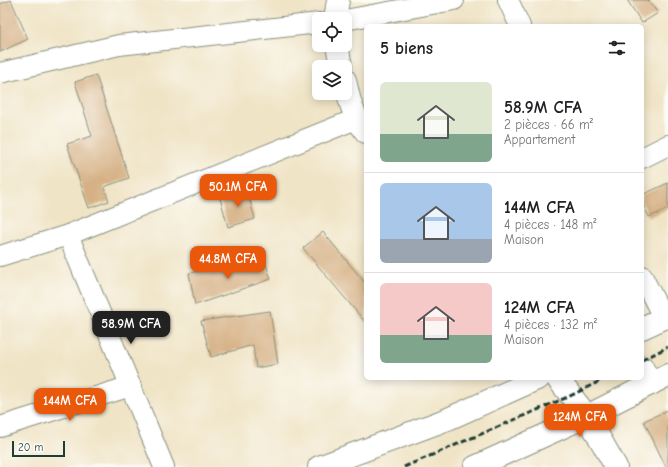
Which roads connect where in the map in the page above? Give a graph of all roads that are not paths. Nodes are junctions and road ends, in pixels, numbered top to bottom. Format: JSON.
{"nodes":[{"id":1,"x":338,"y":0,"type":"edge"},
{"id":2,"x":454,"y":0,"type":"edge"},
{"id":3,"x":508,"y":0,"type":"edge"},
{"id":4,"x":336,"y":12,"type":"edge"},
{"id":5,"x":352,"y":19,"type":"edge"},
{"id":6,"x":312,"y":24,"type":"edge"},
{"id":7,"x":519,"y":24,"type":"edge"},
{"id":8,"x":0,"y":73,"type":"edge"},
{"id":9,"x":349,"y":100,"type":"edge"},
{"id":10,"x":361,"y":126,"type":"edge"},
{"id":11,"x":668,"y":145,"type":"edge"},
{"id":12,"x":644,"y":157,"type":"edge"},
{"id":13,"x":68,"y":235,"type":"junction"},
{"id":14,"x":0,"y":256,"type":"edge"},
{"id":15,"x":644,"y":280,"type":"edge"},
{"id":16,"x":666,"y":318,"type":"edge"},
{"id":17,"x":644,"y":327,"type":"edge"},
{"id":18,"x":654,"y":375,"type":"edge"},
{"id":19,"x":534,"y":380,"type":"edge"},
{"id":20,"x":559,"y":380,"type":"edge"},
{"id":21,"x":131,"y":386,"type":"junction"},
{"id":22,"x":587,"y":416,"type":"junction"},
{"id":23,"x":0,"y":427,"type":"edge"},
{"id":24,"x":164,"y":467,"type":"edge"},
{"id":25,"x":319,"y":467,"type":"edge"},
{"id":26,"x":475,"y":467,"type":"edge"},
{"id":27,"x":616,"y":467,"type":"edge"}],
"edges":[{"from":1,"to":4,"type":"main road"},
{"from":2,"to":5,"type":"street"},
{"from":3,"to":7,"type":"street"},
{"from":6,"to":8,"type":"street"},
{"from":9,"to":10,"type":"main road"},
{"from":10,"to":13,"type":"street"},
{"from":11,"to":12,"type":"street"},
{"from":13,"to":14,"type":"street"},
{"from":13,"to":21,"type":"street"},
{"from":15,"to":16,"type":"street"},
{"from":16,"to":17,"type":"main road"},
{"from":18,"to":22,"type":"main road"},
{"from":19,"to":25,"type":"main road"},
{"from":20,"to":22,"type":"main road"},
{"from":21,"to":23,"type":"street"},
{"from":21,"to":24,"type":"street"},
{"from":22,"to":26,"type":"main road"},
{"from":22,"to":27,"type":"main road"}]}
